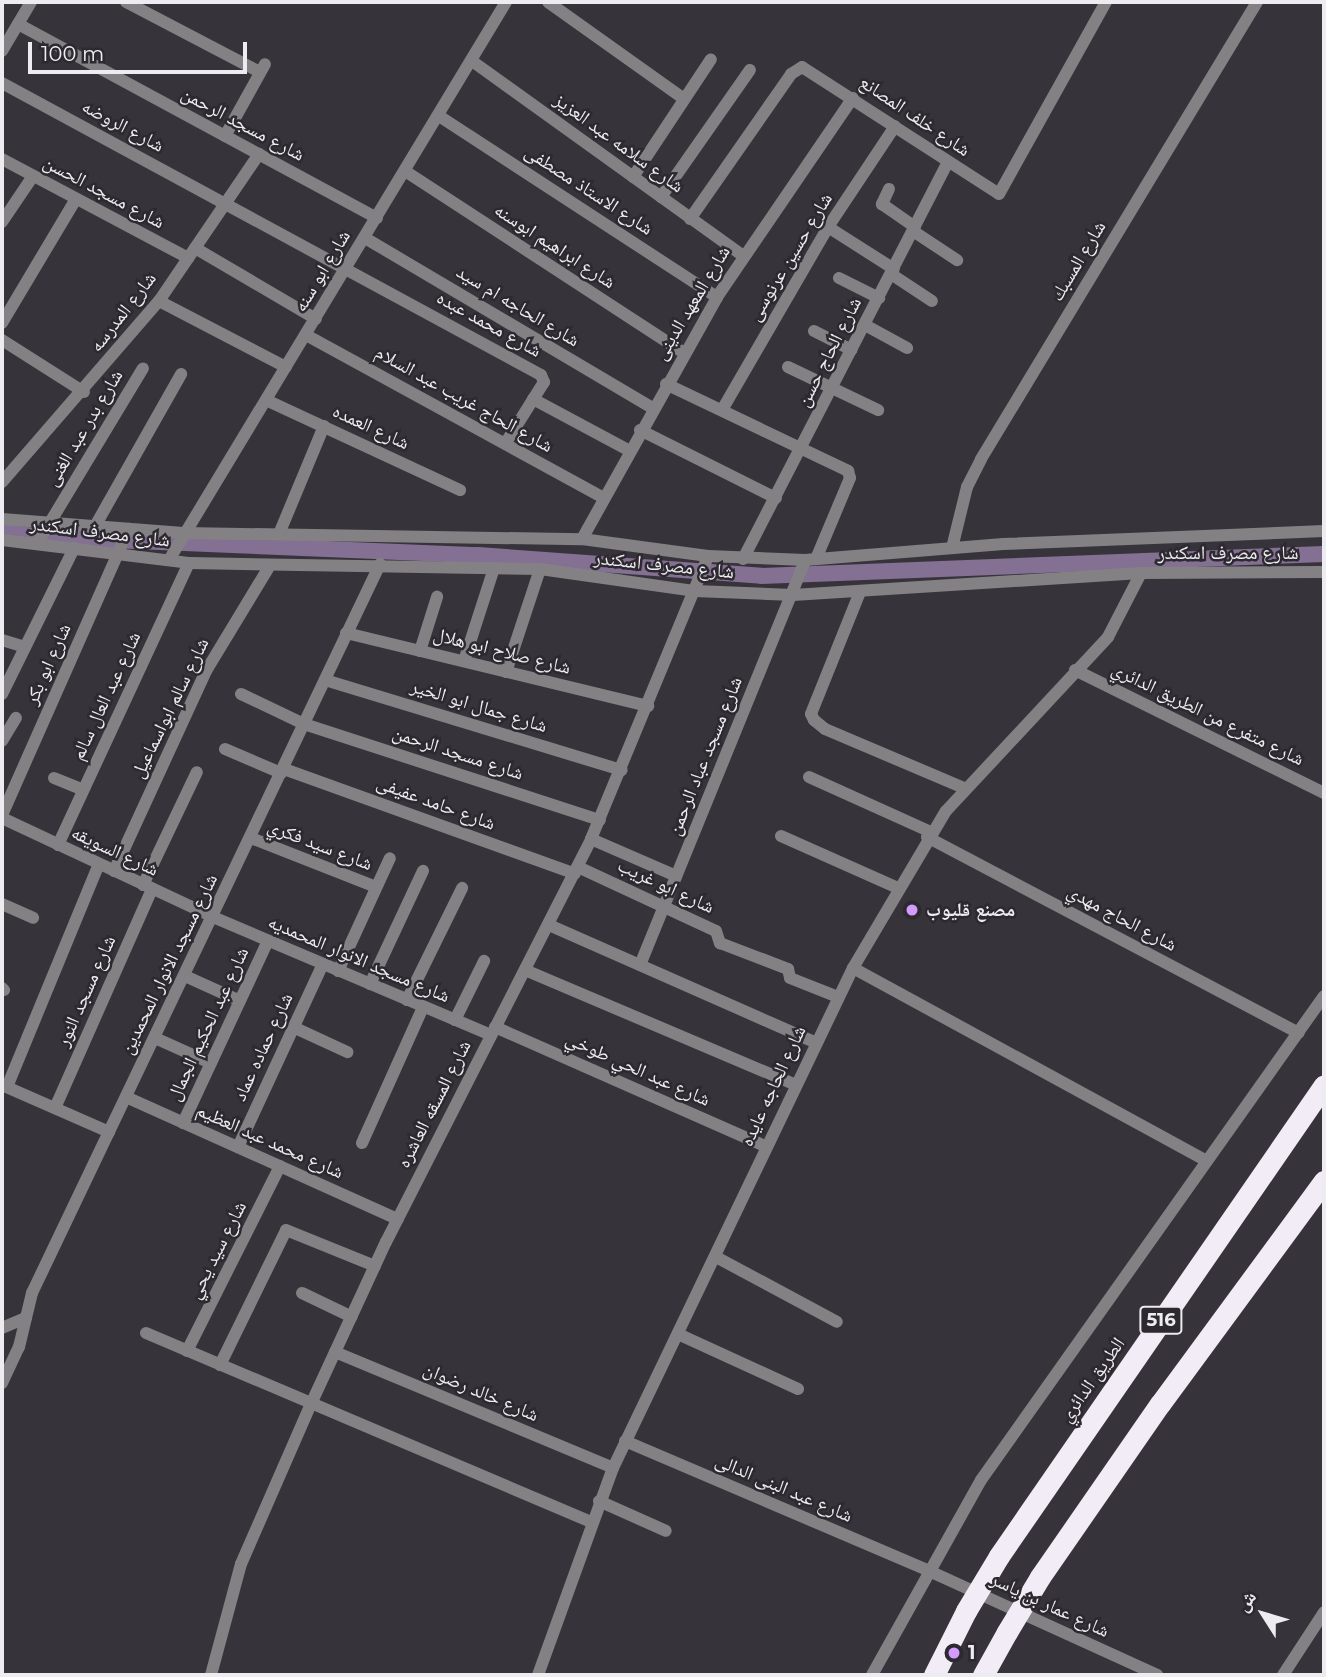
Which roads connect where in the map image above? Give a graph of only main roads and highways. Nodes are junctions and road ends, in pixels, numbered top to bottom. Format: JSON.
{"nodes":[{"id":1,"x":1324,"y":1085,"type":"edge"},
{"id":2,"x":1324,"y":1181,"type":"edge"},
{"id":3,"x":934,"y":1675,"type":"edge"},
{"id":4,"x":983,"y":1675,"type":"edge"}],
"edges":[{"from":1,"to":3,"type":"highway","name":"الطريق الدائري","number":"516","bridge":true},
{"from":2,"to":4,"type":"highway","number":"516","bridge":true}]}
